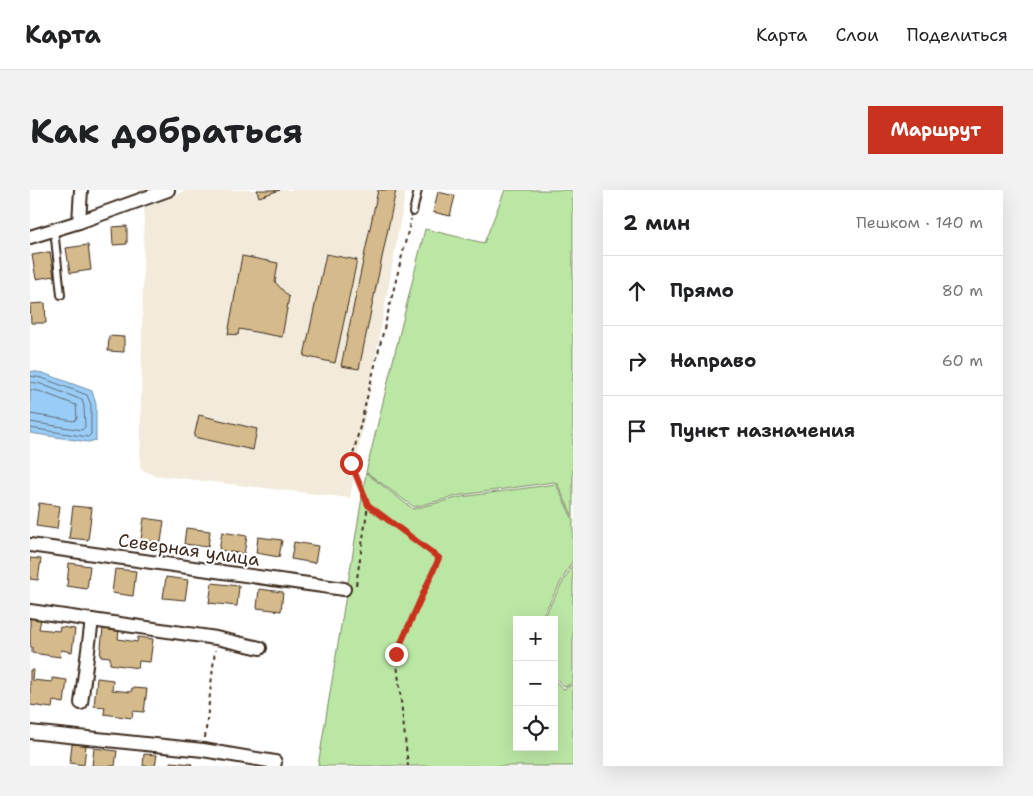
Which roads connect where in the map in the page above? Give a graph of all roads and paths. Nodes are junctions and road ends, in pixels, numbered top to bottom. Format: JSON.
{"nodes":[{"id":1,"x":81,"y":190,"type":"edge"},
{"id":2,"x":168,"y":190,"type":"edge"},
{"id":3,"x":418,"y":190,"type":"edge"},
{"id":4,"x":413,"y":212,"type":"joint"},
{"id":5,"x":78,"y":222,"type":"junction"},
{"id":6,"x":54,"y":229,"type":"junction"},
{"id":7,"x":30,"y":237,"type":"edge"},
{"id":8,"x":61,"y":294,"type":"dead end"},
{"id":9,"x":368,"y":505,"type":"junction"},
{"id":10,"x":30,"y":544,"type":"edge"},
{"id":11,"x":349,"y":589,"type":"joint"},
{"id":12,"x":30,"y":611,"type":"edge"},
{"id":13,"x":92,"y":620,"type":"junction"},
{"id":14,"x":216,"y":638,"type":"junction"},
{"id":15,"x":260,"y":648,"type":"dead end"},
{"id":16,"x":81,"y":703,"type":"dead end"},
{"id":17,"x":30,"y":732,"type":"edge"},
{"id":18,"x":203,"y":750,"type":"junction"},
{"id":19,"x":274,"y":766,"type":"edge"},
{"id":20,"x":408,"y":766,"type":"edge"}],
"edges":[{"from":1,"to":5,"type":"street"},
{"from":2,"to":5,"type":"street"},
{"from":3,"to":4,"type":"lane"},
{"from":4,"to":9,"type":"path"},
{"from":5,"to":6,"type":"street"},
{"from":6,"to":7,"type":"street"},
{"from":6,"to":8,"type":"lane"},
{"from":9,"to":11,"type":"path"},
{"from":9,"to":20,"type":"path"},
{"from":10,"to":11,"type":"street","name":"Северная улица"},
{"from":12,"to":13,"type":"street"},
{"from":13,"to":14,"type":"street"},
{"from":13,"to":16,"type":"street"},
{"from":14,"to":15,"type":"street"},
{"from":14,"to":18,"type":"path"},
{"from":17,"to":18,"type":"street"},
{"from":18,"to":19,"type":"street"}]}
